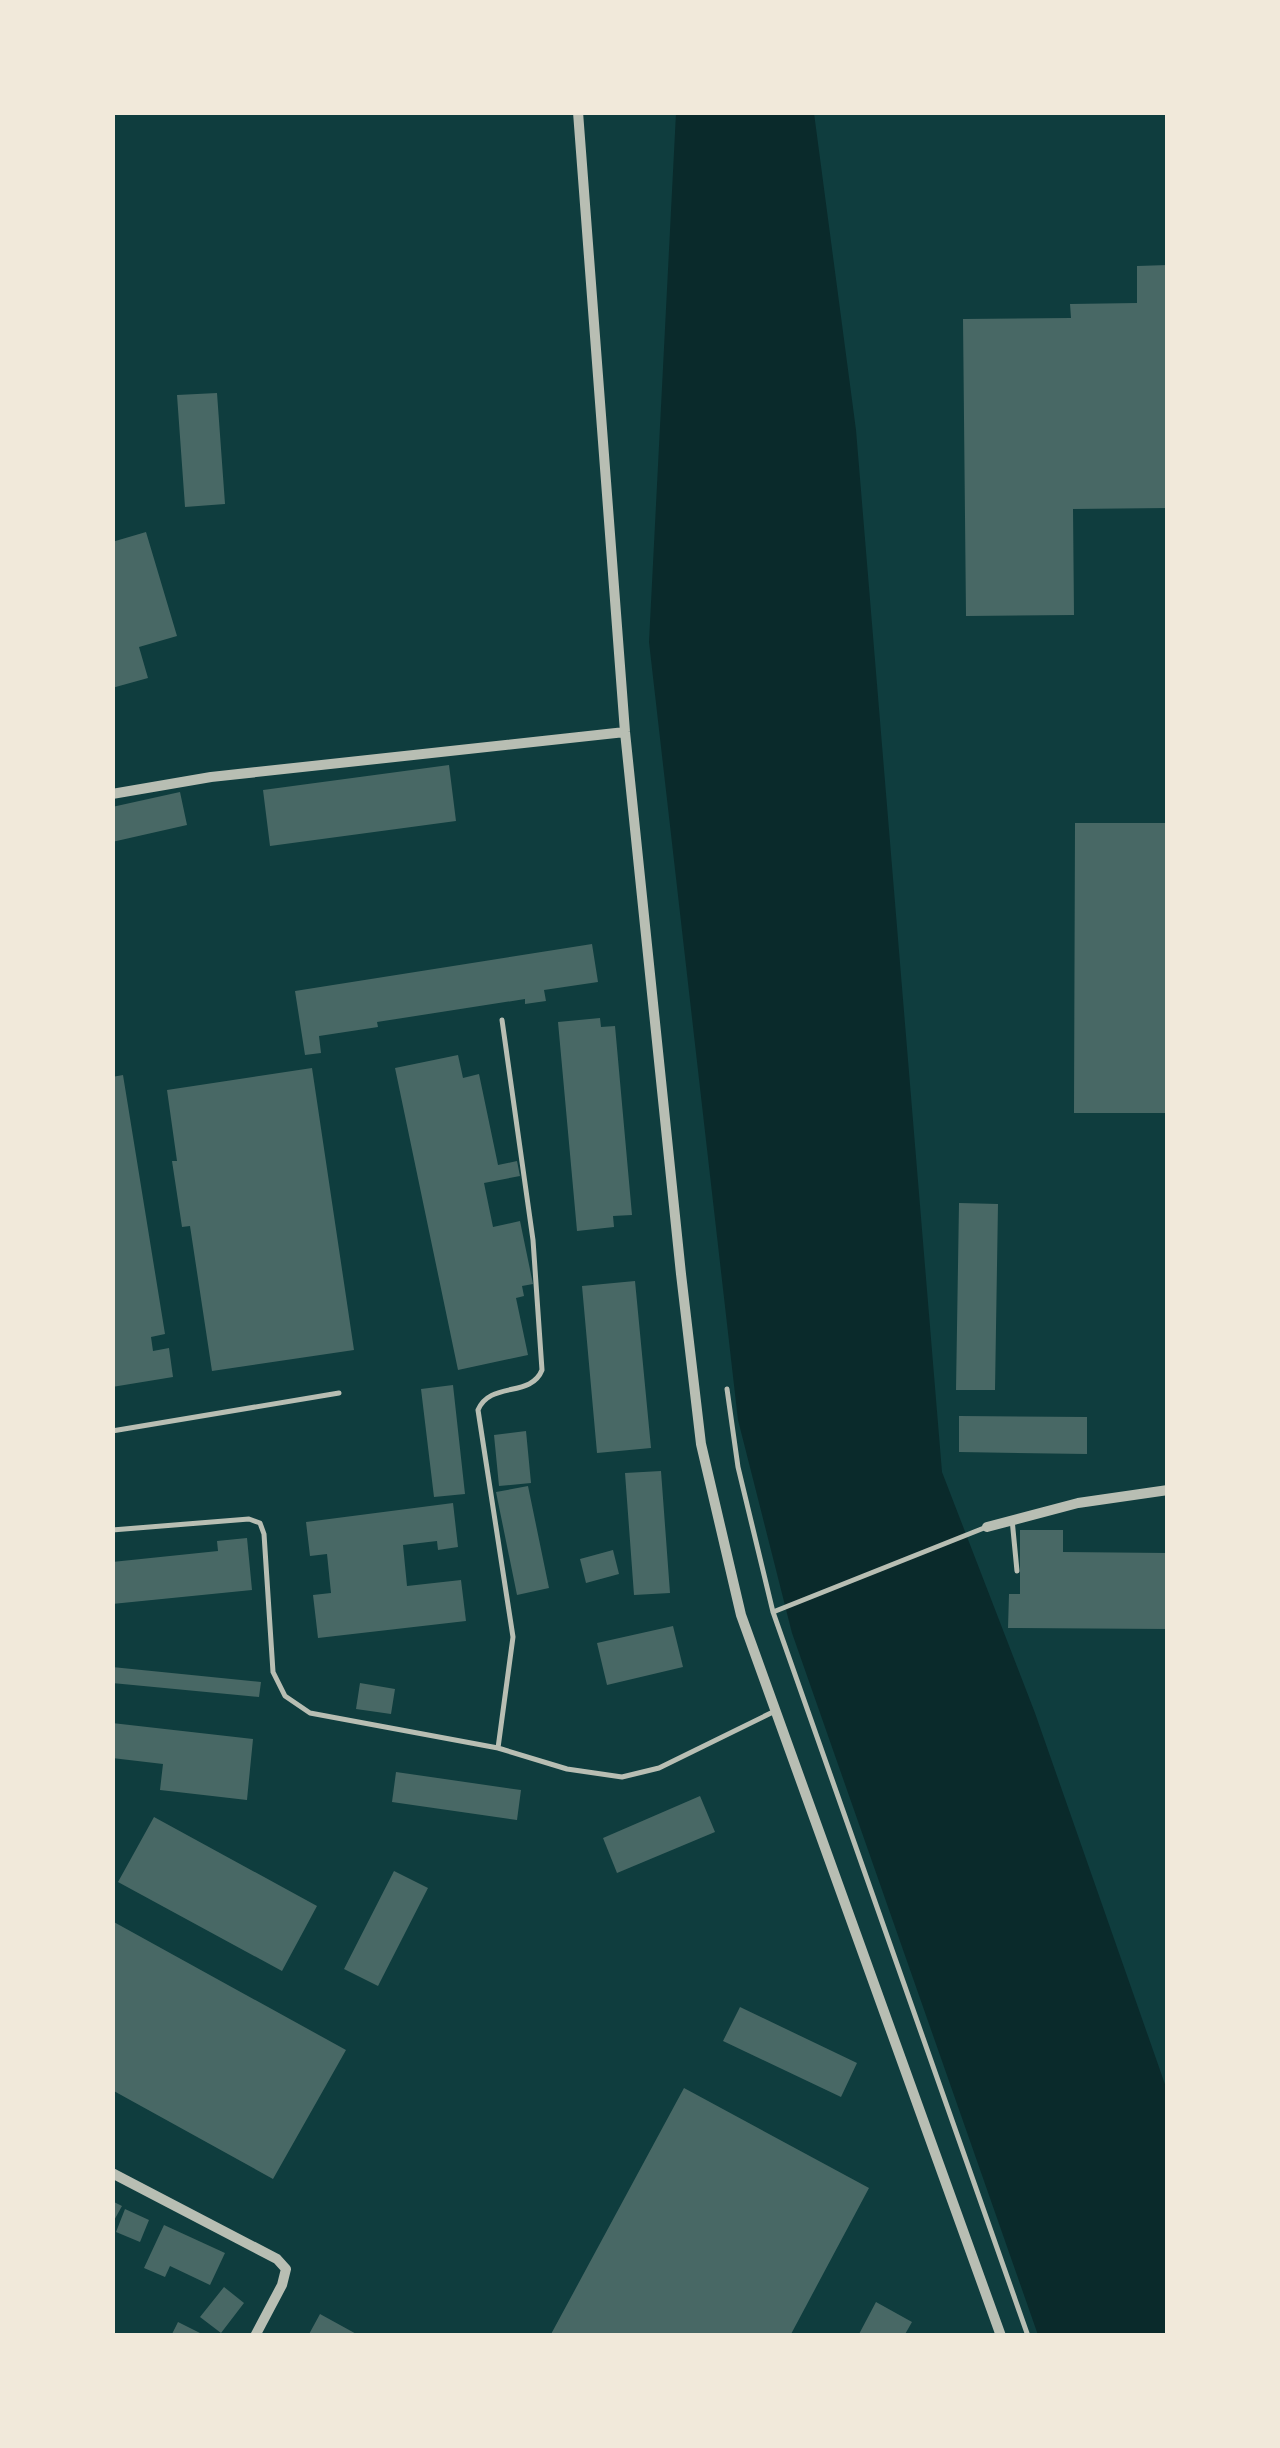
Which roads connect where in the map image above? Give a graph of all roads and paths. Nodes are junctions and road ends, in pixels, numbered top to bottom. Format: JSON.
{"nodes":[{"id":1,"x":578,"y":112,"type":"edge"},
{"id":2,"x":626,"y":732,"type":"junction"},
{"id":3,"x":112,"y":794,"type":"edge"},
{"id":4,"x":502,"y":1020,"type":"dead end"},
{"id":5,"x":727,"y":1389,"type":"dead end"},
{"id":6,"x":339,"y":1394,"type":"dead end"},
{"id":7,"x":112,"y":1431,"type":"edge"},
{"id":8,"x":1168,"y":1490,"type":"edge"},
{"id":9,"x":1012,"y":1519,"type":"junction"},
{"id":10,"x":987,"y":1527,"type":"joint"},
{"id":11,"x":112,"y":1530,"type":"edge"},
{"id":12,"x":1017,"y":1571,"type":"dead end"},
{"id":13,"x":774,"y":1612,"type":"junction"},
{"id":14,"x":776,"y":1710,"type":"junction"},
{"id":15,"x":498,"y":1748,"type":"junction"},
{"id":16,"x":112,"y":2174,"type":"edge"},
{"id":17,"x":256,"y":2336,"type":"edge"},
{"id":18,"x":1000,"y":2336,"type":"edge"},
{"id":19,"x":1028,"y":2336,"type":"edge"}],
"edges":[{"from":1,"to":2,"type":"street"},
{"from":2,"to":3,"type":"street"},
{"from":2,"to":14,"type":"street"},
{"from":4,"to":15,"type":"lane"},
{"from":5,"to":13,"type":"lane"},
{"from":6,"to":7,"type":"lane"},
{"from":8,"to":9,"type":"street"},
{"from":9,"to":10,"type":"street"},
{"from":9,"to":12,"type":"lane"},
{"from":10,"to":13,"type":"lane"},
{"from":11,"to":15,"type":"lane"},
{"from":13,"to":19,"type":"lane"},
{"from":14,"to":15,"type":"lane"},
{"from":14,"to":18,"type":"street"},
{"from":16,"to":17,"type":"street"}]}
